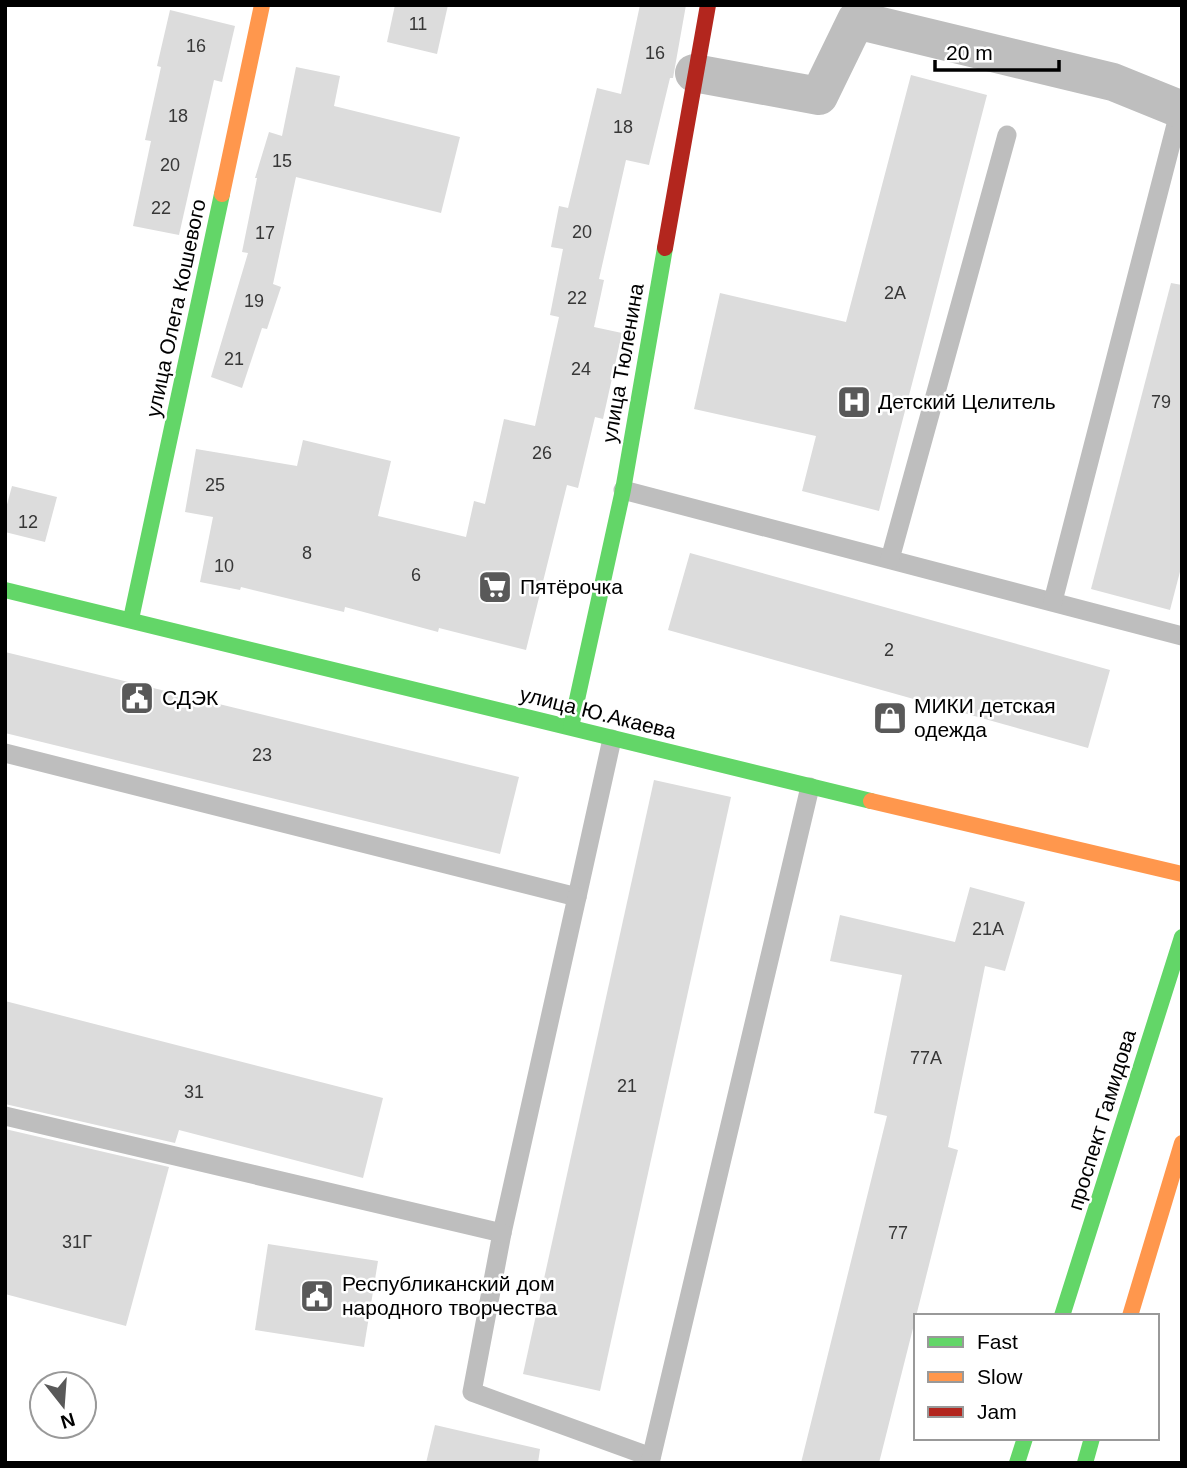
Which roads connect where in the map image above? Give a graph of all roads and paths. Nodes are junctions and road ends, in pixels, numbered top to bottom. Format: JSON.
{"nodes":[{"id":1,"x":262,"y":5,"type":"edge"},
{"id":2,"x":708,"y":5,"type":"edge"},
{"id":3,"x":694,"y":73,"type":"junction"},
{"id":4,"x":1181,"y":109,"type":"edge"},
{"id":5,"x":1007,"y":135,"type":"dead end"},
{"id":6,"x":622,"y":490,"type":"junction"},
{"id":7,"x":890,"y":559,"type":"junction"},
{"id":8,"x":5,"y":590,"type":"edge"},
{"id":9,"x":1053,"y":601,"type":"junction"},
{"id":10,"x":131,"y":620,"type":"junction"},
{"id":11,"x":1182,"y":636,"type":"edge"},
{"id":12,"x":571,"y":727,"type":"junction"},
{"id":13,"x":612,"y":739,"type":"junction"},
{"id":14,"x":5,"y":753,"type":"edge"},
{"id":15,"x":810,"y":787,"type":"junction"},
{"id":16,"x":1182,"y":874,"type":"edge"},
{"id":17,"x":578,"y":897,"type":"junction"},
{"id":18,"x":1182,"y":937,"type":"edge"},
{"id":19,"x":5,"y":1116,"type":"edge"},
{"id":20,"x":1182,"y":1143,"type":"edge"},
{"id":21,"x":502,"y":1233,"type":"junction"},
{"id":22,"x":1063,"y":1314,"type":"edge"},
{"id":23,"x":1131,"y":1314,"type":"edge"},
{"id":24,"x":1024,"y":1440,"type":"edge"},
{"id":25,"x":1092,"y":1440,"type":"edge"},
{"id":26,"x":651,"y":1460,"type":"edge"},
{"id":27,"x":1017,"y":1463,"type":"edge"},
{"id":28,"x":1085,"y":1463,"type":"edge"}],
"edges":[{"from":1,"to":10,"type":"main road","name":"улица Олега Кошевого"},
{"from":2,"to":3,"type":"main road","name":"улица Тюленина"},
{"from":3,"to":4,"type":"street"},
{"from":3,"to":6,"type":"main road","name":"улица Тюленина"},
{"from":4,"to":9,"type":"lane"},
{"from":5,"to":7,"type":"lane"},
{"from":6,"to":7,"type":"lane"},
{"from":6,"to":12,"type":"main road","name":"улица Тюленина"},
{"from":7,"to":9,"type":"lane"},
{"from":8,"to":10,"type":"main road","name":"улица Ю.Акаева"},
{"from":9,"to":11,"type":"lane"},
{"from":10,"to":12,"type":"main road","name":"улица Ю.Акаева"},
{"from":12,"to":13,"type":"main road","name":"улица Ю.Акаева"},
{"from":13,"to":15,"type":"main road","name":"улица Ю.Акаева"},
{"from":13,"to":17,"type":"lane"},
{"from":14,"to":17,"type":"lane"},
{"from":15,"to":16,"type":"main road","name":"улица Ю.Акаева"},
{"from":15,"to":26,"type":"lane"},
{"from":17,"to":21,"type":"lane"},
{"from":18,"to":22,"type":"main road","name":"проспект Гамидова"},
{"from":19,"to":21,"type":"lane"},
{"from":20,"to":23,"type":"main road"},
{"from":21,"to":26,"type":"lane"},
{"from":24,"to":27,"type":"main road"},
{"from":25,"to":28,"type":"main road"}]}
